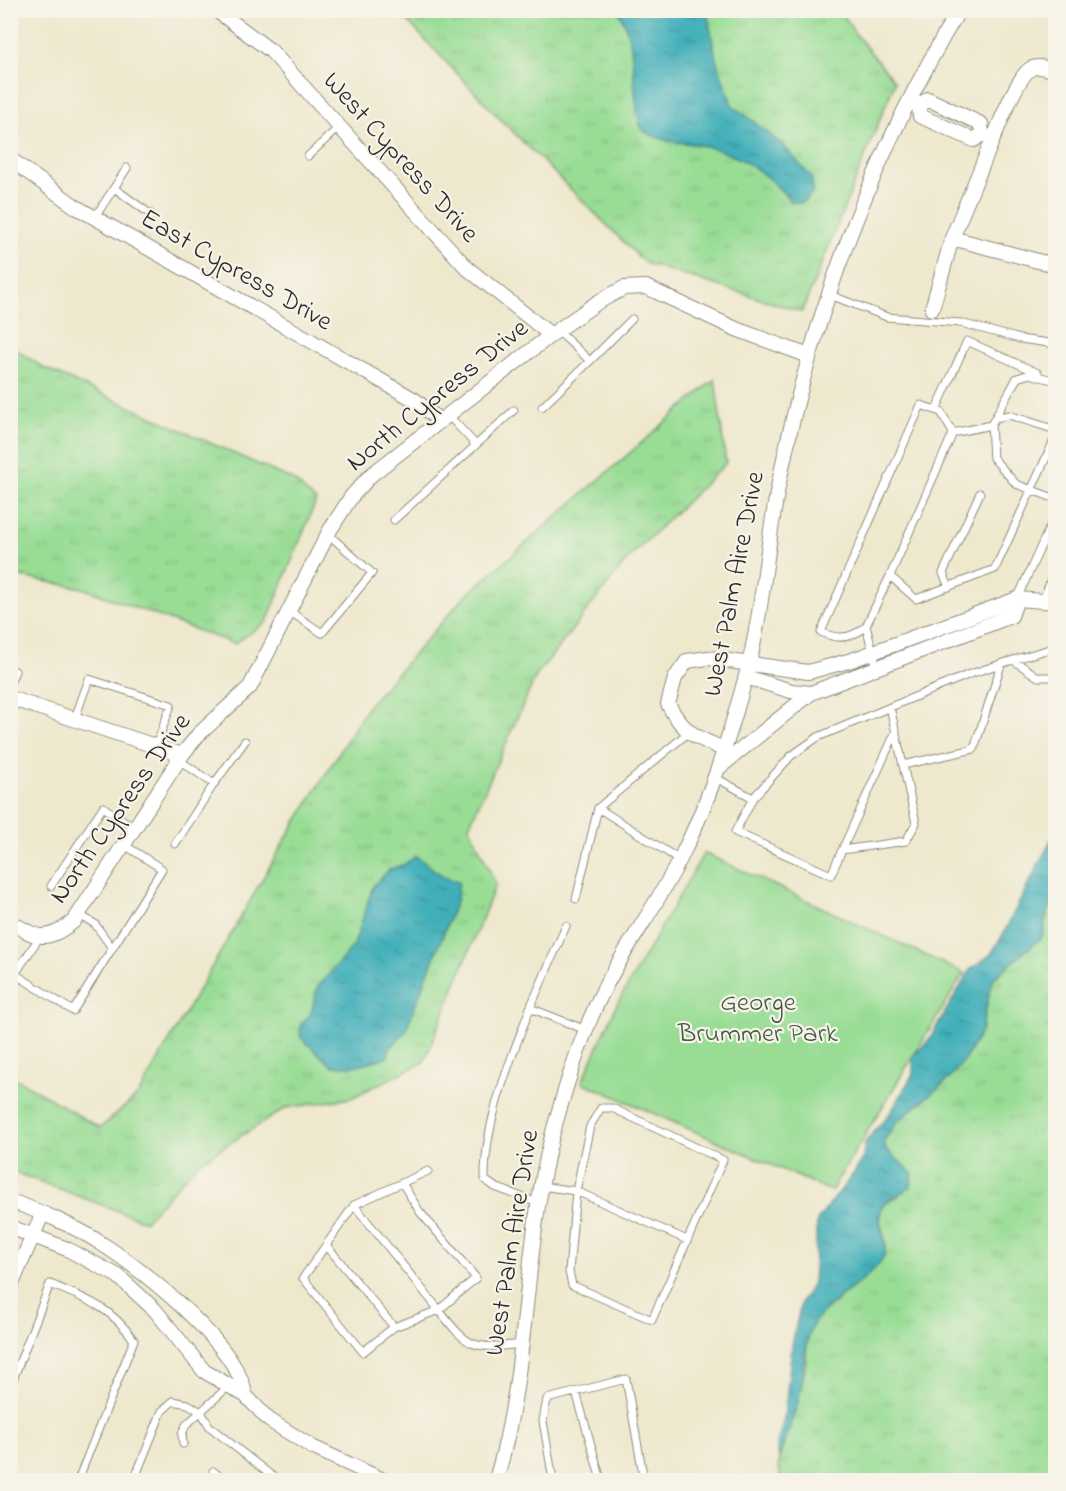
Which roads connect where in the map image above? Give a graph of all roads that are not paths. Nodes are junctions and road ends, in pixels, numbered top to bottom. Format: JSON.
{"nodes":[{"id":1,"x":216,"y":10,"type":"edge"},
{"id":2,"x":959,"y":10,"type":"edge"},
{"id":3,"x":1056,"y":72,"type":"edge"},
{"id":4,"x":914,"y":104,"type":"junction"},
{"id":5,"x":339,"y":127,"type":"junction"},
{"id":6,"x":987,"y":137,"type":"junction"},
{"id":7,"x":308,"y":156,"type":"dead end"},
{"id":8,"x":10,"y":159,"type":"edge"},
{"id":9,"x":126,"y":168,"type":"dead end"},
{"id":10,"x":114,"y":188,"type":"junction"},
{"id":11,"x":153,"y":216,"type":"dead end"},
{"id":12,"x":94,"y":217,"type":"junction"},
{"id":13,"x":952,"y":238,"type":"junction"},
{"id":14,"x":1056,"y":257,"type":"edge"},
{"id":15,"x":830,"y":295,"type":"junction"},
{"id":16,"x":932,"y":309,"type":"dead end"},
{"id":17,"x":632,"y":319,"type":"dead end"},
{"id":18,"x":555,"y":333,"type":"junction"},
{"id":19,"x":1056,"y":344,"type":"edge"},
{"id":20,"x":809,"y":356,"type":"junction"},
{"id":21,"x":590,"y":361,"type":"junction"},
{"id":22,"x":1043,"y":375,"type":"junction"},
{"id":23,"x":1056,"y":381,"type":"edge"},
{"id":24,"x":542,"y":407,"type":"dead end"},
{"id":25,"x":514,"y":410,"type":"dead end"},
{"id":26,"x":936,"y":410,"type":"junction"},
{"id":27,"x":444,"y":418,"type":"junction"},
{"id":28,"x":995,"y":418,"type":"junction"},
{"id":29,"x":991,"y":425,"type":"junction"},
{"id":30,"x":1056,"y":430,"type":"edge"},
{"id":31,"x":953,"y":433,"type":"junction"},
{"id":32,"x":1056,"y":436,"type":"edge"},
{"id":33,"x":476,"y":445,"type":"junction"},
{"id":34,"x":1030,"y":489,"type":"junction"},
{"id":35,"x":980,"y":493,"type":"dead end"},
{"id":36,"x":1056,"y":499,"type":"edge"},
{"id":37,"x":1056,"y":513,"type":"edge"},
{"id":38,"x":394,"y":520,"type":"dead end"},
{"id":39,"x":328,"y":534,"type":"junction"},
{"id":40,"x":1056,"y":567,"type":"edge"},
{"id":41,"x":890,"y":576,"type":"junction"},
{"id":42,"x":949,"y":587,"type":"junction"},
{"id":43,"x":1017,"y":599,"type":"junction"},
{"id":44,"x":1049,"y":601,"type":"edge"},
{"id":45,"x":289,"y":610,"type":"junction"},
{"id":46,"x":866,"y":626,"type":"junction"},
{"id":47,"x":1056,"y":647,"type":"edge"},
{"id":48,"x":872,"y":652,"type":"junction"},
{"id":49,"x":1013,"y":660,"type":"junction"},
{"id":50,"x":749,"y":662,"type":"junction"},
{"id":51,"x":1001,"y":665,"type":"junction"},
{"id":52,"x":877,"y":668,"type":"junction"},
{"id":53,"x":10,"y":669,"type":"edge"},
{"id":54,"x":746,"y":677,"type":"junction"},
{"id":55,"x":1056,"y":677,"type":"edge"},
{"id":56,"x":10,"y":683,"type":"edge"},
{"id":57,"x":810,"y":693,"type":"junction"},
{"id":58,"x":10,"y":698,"type":"edge"},
{"id":59,"x":890,"y":707,"type":"junction"},
{"id":60,"x":75,"y":718,"type":"junction"},
{"id":61,"x":896,"y":731,"type":"junction"},
{"id":62,"x":689,"y":732,"type":"junction"},
{"id":63,"x":245,"y":741,"type":"dead end"},
{"id":64,"x":156,"y":746,"type":"junction"},
{"id":65,"x":726,"y":750,"type":"junction"},
{"id":66,"x":180,"y":757,"type":"junction"},
{"id":67,"x":903,"y":765,"type":"junction"},
{"id":68,"x":718,"y":773,"type":"junction"},
{"id":69,"x":214,"y":784,"type":"junction"},
{"id":70,"x":753,"y":798,"type":"junction"},
{"id":71,"x":598,"y":808,"type":"junction"},
{"id":72,"x":134,"y":827,"type":"junction"},
{"id":73,"x":123,"y":844,"type":"junction"},
{"id":74,"x":176,"y":844,"type":"dead end"},
{"id":75,"x":842,"y":850,"type":"junction"},
{"id":76,"x":680,"y":860,"type":"junction"},
{"id":77,"x":51,"y":886,"type":"dead end"},
{"id":78,"x":576,"y":899,"type":"dead end"},
{"id":79,"x":78,"y":914,"type":"junction"},
{"id":80,"x":10,"y":921,"type":"edge"},
{"id":81,"x":566,"y":926,"type":"dead end"},
{"id":82,"x":48,"y":935,"type":"junction"},
{"id":83,"x":112,"y":948,"type":"junction"},
{"id":84,"x":530,"y":1008,"type":"junction"},
{"id":85,"x":586,"y":1030,"type":"junction"},
{"id":86,"x":428,"y":1171,"type":"dead end"},
{"id":87,"x":402,"y":1183,"type":"junction"},
{"id":88,"x":541,"y":1186,"type":"junction"},
{"id":89,"x":576,"y":1191,"type":"junction"},
{"id":90,"x":15,"y":1202,"type":"edge"},
{"id":91,"x":539,"y":1203,"type":"junction"},
{"id":92,"x":354,"y":1206,"type":"junction"},
{"id":93,"x":42,"y":1215,"type":"junction"},
{"id":94,"x":10,"y":1226,"type":"edge"},
{"id":95,"x":33,"y":1235,"type":"junction"},
{"id":96,"x":687,"y":1240,"type":"junction"},
{"id":97,"x":326,"y":1245,"type":"junction"},
{"id":98,"x":10,"y":1288,"type":"edge"},
{"id":99,"x":439,"y":1310,"type":"junction"},
{"id":100,"x":394,"y":1327,"type":"junction"},
{"id":101,"x":522,"y":1344,"type":"junction"},
{"id":102,"x":234,"y":1381,"type":"junction"},
{"id":103,"x":10,"y":1387,"type":"edge"},
{"id":104,"x":576,"y":1392,"type":"junction"},
{"id":105,"x":201,"y":1412,"type":"junction"},
{"id":106,"x":183,"y":1444,"type":"dead end"},
{"id":107,"x":213,"y":1471,"type":"dead end"},
{"id":108,"x":78,"y":1480,"type":"edge"},
{"id":109,"x":134,"y":1480,"type":"edge"},
{"id":110,"x":224,"y":1480,"type":"edge"},
{"id":111,"x":277,"y":1480,"type":"edge"},
{"id":112,"x":383,"y":1480,"type":"edge"},
{"id":113,"x":496,"y":1480,"type":"edge"},
{"id":114,"x":553,"y":1480,"type":"edge"},
{"id":115,"x":601,"y":1480,"type":"edge"},
{"id":116,"x":644,"y":1480,"type":"edge"}],
"edges":[{"from":1,"to":5,"type":"street","name":"West Cypress Drive"},
{"from":2,"to":4,"type":"street","name":"West Palm Aire Drive"},
{"from":3,"to":6,"type":"street"},
{"from":4,"to":6,"type":"street"},
{"from":4,"to":15,"type":"street","name":"West Palm Aire Drive"},
{"from":5,"to":7,"type":"lane"},
{"from":5,"to":18,"type":"street","name":"West Cypress Drive"},
{"from":6,"to":13,"type":"street"},
{"from":8,"to":12,"type":"street","name":"East Cypress Drive"},
{"from":9,"to":10,"type":"lane"},
{"from":10,"to":11,"type":"lane"},
{"from":10,"to":12,"type":"lane"},
{"from":12,"to":27,"type":"street","name":"East Cypress Drive"},
{"from":13,"to":14,"type":"street"},
{"from":13,"to":16,"type":"street"},
{"from":15,"to":19,"type":"lane"},
{"from":15,"to":20,"type":"street","name":"West Palm Aire Drive"},
{"from":17,"to":21,"type":"lane"},
{"from":18,"to":20,"type":"street","name":"North Cypress Drive"},
{"from":18,"to":21,"type":"lane"},
{"from":18,"to":27,"type":"street","name":"North Cypress Drive"},
{"from":20,"to":50,"type":"street","name":"West Palm Aire Drive"},
{"from":21,"to":24,"type":"lane"},
{"from":22,"to":23,"type":"lane"},
{"from":22,"to":26,"type":"lane"},
{"from":22,"to":28,"type":"lane"},
{"from":25,"to":33,"type":"lane"},
{"from":26,"to":31,"type":"lane"},
{"from":26,"to":46,"type":"lane"},
{"from":27,"to":33,"type":"lane"},
{"from":27,"to":39,"type":"street","name":"North Cypress Drive"},
{"from":28,"to":29,"type":"lane"},
{"from":28,"to":30,"type":"lane"},
{"from":29,"to":31,"type":"lane"},
{"from":29,"to":34,"type":"lane"},
{"from":31,"to":41,"type":"lane"},
{"from":32,"to":34,"type":"lane"},
{"from":33,"to":38,"type":"lane"},
{"from":34,"to":36,"type":"lane"},
{"from":34,"to":42,"type":"lane"},
{"from":35,"to":42,"type":"lane"},
{"from":37,"to":43,"type":"lane"},
{"from":39,"to":45,"type":"street","name":"North Cypress Drive"},
{"from":39,"to":45,"type":"lane"},
{"from":40,"to":44,"type":"lane"},
{"from":41,"to":42,"type":"lane"},
{"from":41,"to":46,"type":"lane"},
{"from":43,"to":44,"type":"street"},
{"from":43,"to":48,"type":"street"},
{"from":43,"to":52,"type":"street"},
{"from":45,"to":66,"type":"street","name":"North Cypress Drive"},
{"from":46,"to":48,"type":"lane"},
{"from":47,"to":49,"type":"lane"},
{"from":48,"to":50,"type":"street"},
{"from":48,"to":52,"type":"lane"},
{"from":49,"to":51,"type":"lane"},
{"from":49,"to":55,"type":"lane"},
{"from":50,"to":54,"type":"street","name":"West Palm Aire Drive"},
{"from":50,"to":62,"type":"street"},
{"from":51,"to":59,"type":"lane"},
{"from":51,"to":67,"type":"lane"},
{"from":52,"to":57,"type":"street"},
{"from":53,"to":56,"type":"lane"},
{"from":54,"to":57,"type":"street"},
{"from":54,"to":65,"type":"street","name":"West Palm Aire Drive"},
{"from":57,"to":68,"type":"street"},
{"from":58,"to":60,"type":"street"},
{"from":59,"to":61,"type":"lane"},
{"from":59,"to":70,"type":"lane"},
{"from":60,"to":64,"type":"street"},
{"from":60,"to":64,"type":"lane"},
{"from":61,"to":67,"type":"lane"},
{"from":61,"to":75,"type":"lane"},
{"from":62,"to":65,"type":"street"},
{"from":62,"to":71,"type":"lane"},
{"from":63,"to":69,"type":"lane"},
{"from":64,"to":66,"type":"street"},
{"from":65,"to":68,"type":"street","name":"West Palm Aire Drive"},
{"from":66,"to":69,"type":"lane"},
{"from":66,"to":72,"type":"street","name":"North Cypress Drive"},
{"from":67,"to":75,"type":"lane"},
{"from":68,"to":70,"type":"lane"},
{"from":68,"to":76,"type":"street","name":"West Palm Aire Drive"},
{"from":69,"to":74,"type":"lane"},
{"from":70,"to":75,"type":"lane"},
{"from":71,"to":76,"type":"lane"},
{"from":71,"to":78,"type":"lane"},
{"from":72,"to":73,"type":"street","name":"North Cypress Drive"},
{"from":72,"to":77,"type":"lane"},
{"from":73,"to":79,"type":"street","name":"North Cypress Drive"},
{"from":73,"to":83,"type":"lane"},
{"from":76,"to":85,"type":"street","name":"West Palm Aire Drive"},
{"from":79,"to":82,"type":"street","name":"North Cypress Drive"},
{"from":79,"to":83,"type":"lane"},
{"from":80,"to":82,"type":"street"},
{"from":81,"to":84,"type":"lane"},
{"from":82,"to":83,"type":"lane"},
{"from":84,"to":85,"type":"lane"},
{"from":84,"to":91,"type":"lane"},
{"from":85,"to":88,"type":"street","name":"West Palm Aire Drive"},
{"from":86,"to":87,"type":"lane"},
{"from":87,"to":92,"type":"lane"},
{"from":87,"to":99,"type":"lane"},
{"from":88,"to":89,"type":"lane"},
{"from":88,"to":91,"type":"street","name":"West Palm Aire Drive"},
{"from":89,"to":96,"type":"lane"},
{"from":89,"to":96,"type":"lane"},
{"from":89,"to":96,"type":"lane"},
{"from":90,"to":93,"type":"street"},
{"from":90,"to":94,"type":"street"},
{"from":91,"to":101,"type":"street","name":"West Palm Aire Drive"},
{"from":92,"to":97,"type":"lane"},
{"from":92,"to":99,"type":"lane"},
{"from":93,"to":95,"type":"street"},
{"from":93,"to":102,"type":"street"},
{"from":94,"to":95,"type":"street"},
{"from":95,"to":98,"type":"street"},
{"from":95,"to":102,"type":"street"},
{"from":97,"to":100,"type":"lane"},
{"from":97,"to":100,"type":"lane"},
{"from":99,"to":100,"type":"lane"},
{"from":99,"to":101,"type":"lane"},
{"from":101,"to":113,"type":"street","name":"West Palm Aire Drive"},
{"from":102,"to":105,"type":"lane"},
{"from":102,"to":112,"type":"street"},
{"from":103,"to":108,"type":"lane"},
{"from":104,"to":114,"type":"lane"},
{"from":104,"to":115,"type":"lane"},
{"from":104,"to":116,"type":"lane"},
{"from":105,"to":106,"type":"lane"},
{"from":105,"to":109,"type":"lane"},
{"from":105,"to":111,"type":"lane"},
{"from":107,"to":110,"type":"lane"}]}
